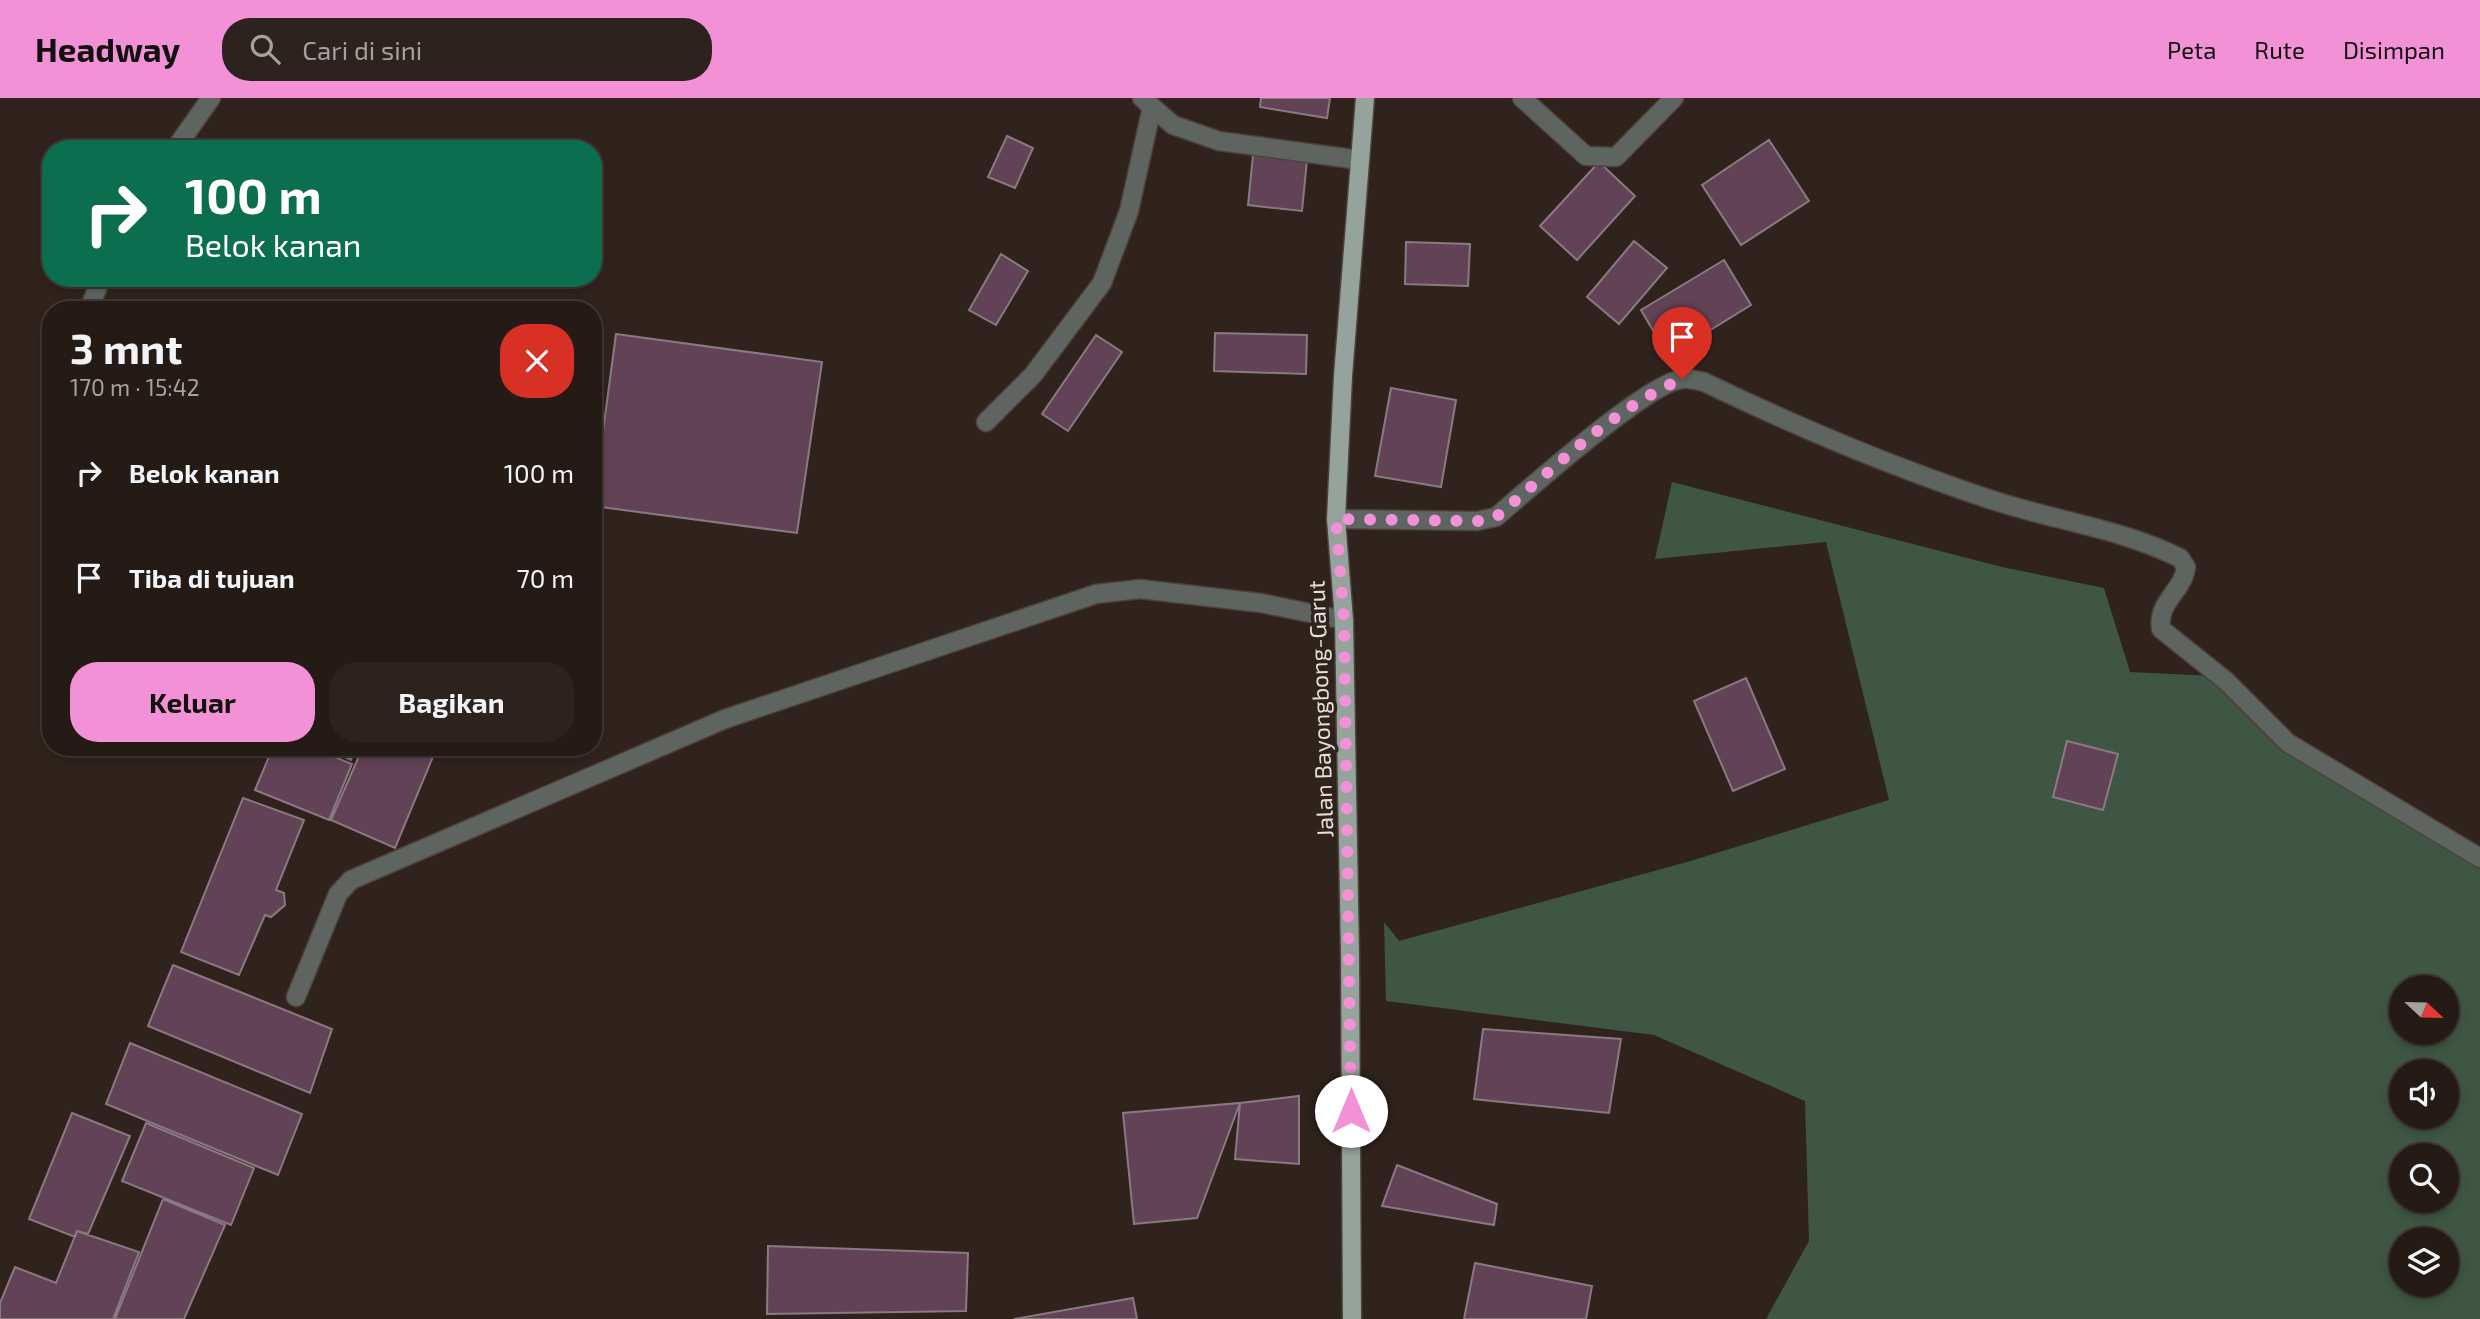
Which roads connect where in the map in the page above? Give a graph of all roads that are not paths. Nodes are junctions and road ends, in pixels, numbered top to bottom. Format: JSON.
{"nodes":[{"id":1,"x":211,"y":98,"type":"edge"},
{"id":2,"x":1365,"y":98,"type":"edge"},
{"id":3,"x":1522,"y":98,"type":"edge"},
{"id":4,"x":1674,"y":98,"type":"edge"},
{"id":5,"x":1147,"y":103,"type":"edge"},
{"id":6,"x":181,"y":140,"type":"edge"},
{"id":7,"x":1360,"y":160,"type":"junction"},
{"id":8,"x":986,"y":422,"type":"dead end"},
{"id":9,"x":1336,"y":519,"type":"junction"},
{"id":10,"x":1344,"y":620,"type":"junction"},
{"id":11,"x":2480,"y":858,"type":"edge"},
{"id":12,"x":296,"y":997,"type":"dead end"},
{"id":13,"x":1352,"y":1319,"type":"edge"}],
"edges":[{"from":1,"to":6,"type":"street"},
{"from":2,"to":7,"type":"main road","name":"Jalan Bayongbong-Garut"},
{"from":3,"to":4,"type":"street"},
{"from":5,"to":7,"type":"street"},
{"from":5,"to":8,"type":"street"},
{"from":7,"to":9,"type":"main road","name":"Jalan Bayongbong-Garut"},
{"from":9,"to":10,"type":"main road","name":"Jalan Bayongbong-Garut"},
{"from":9,"to":11,"type":"street"},
{"from":10,"to":12,"type":"street"},
{"from":10,"to":13,"type":"main road","name":"Jalan Bayongbong-Garut"}]}
